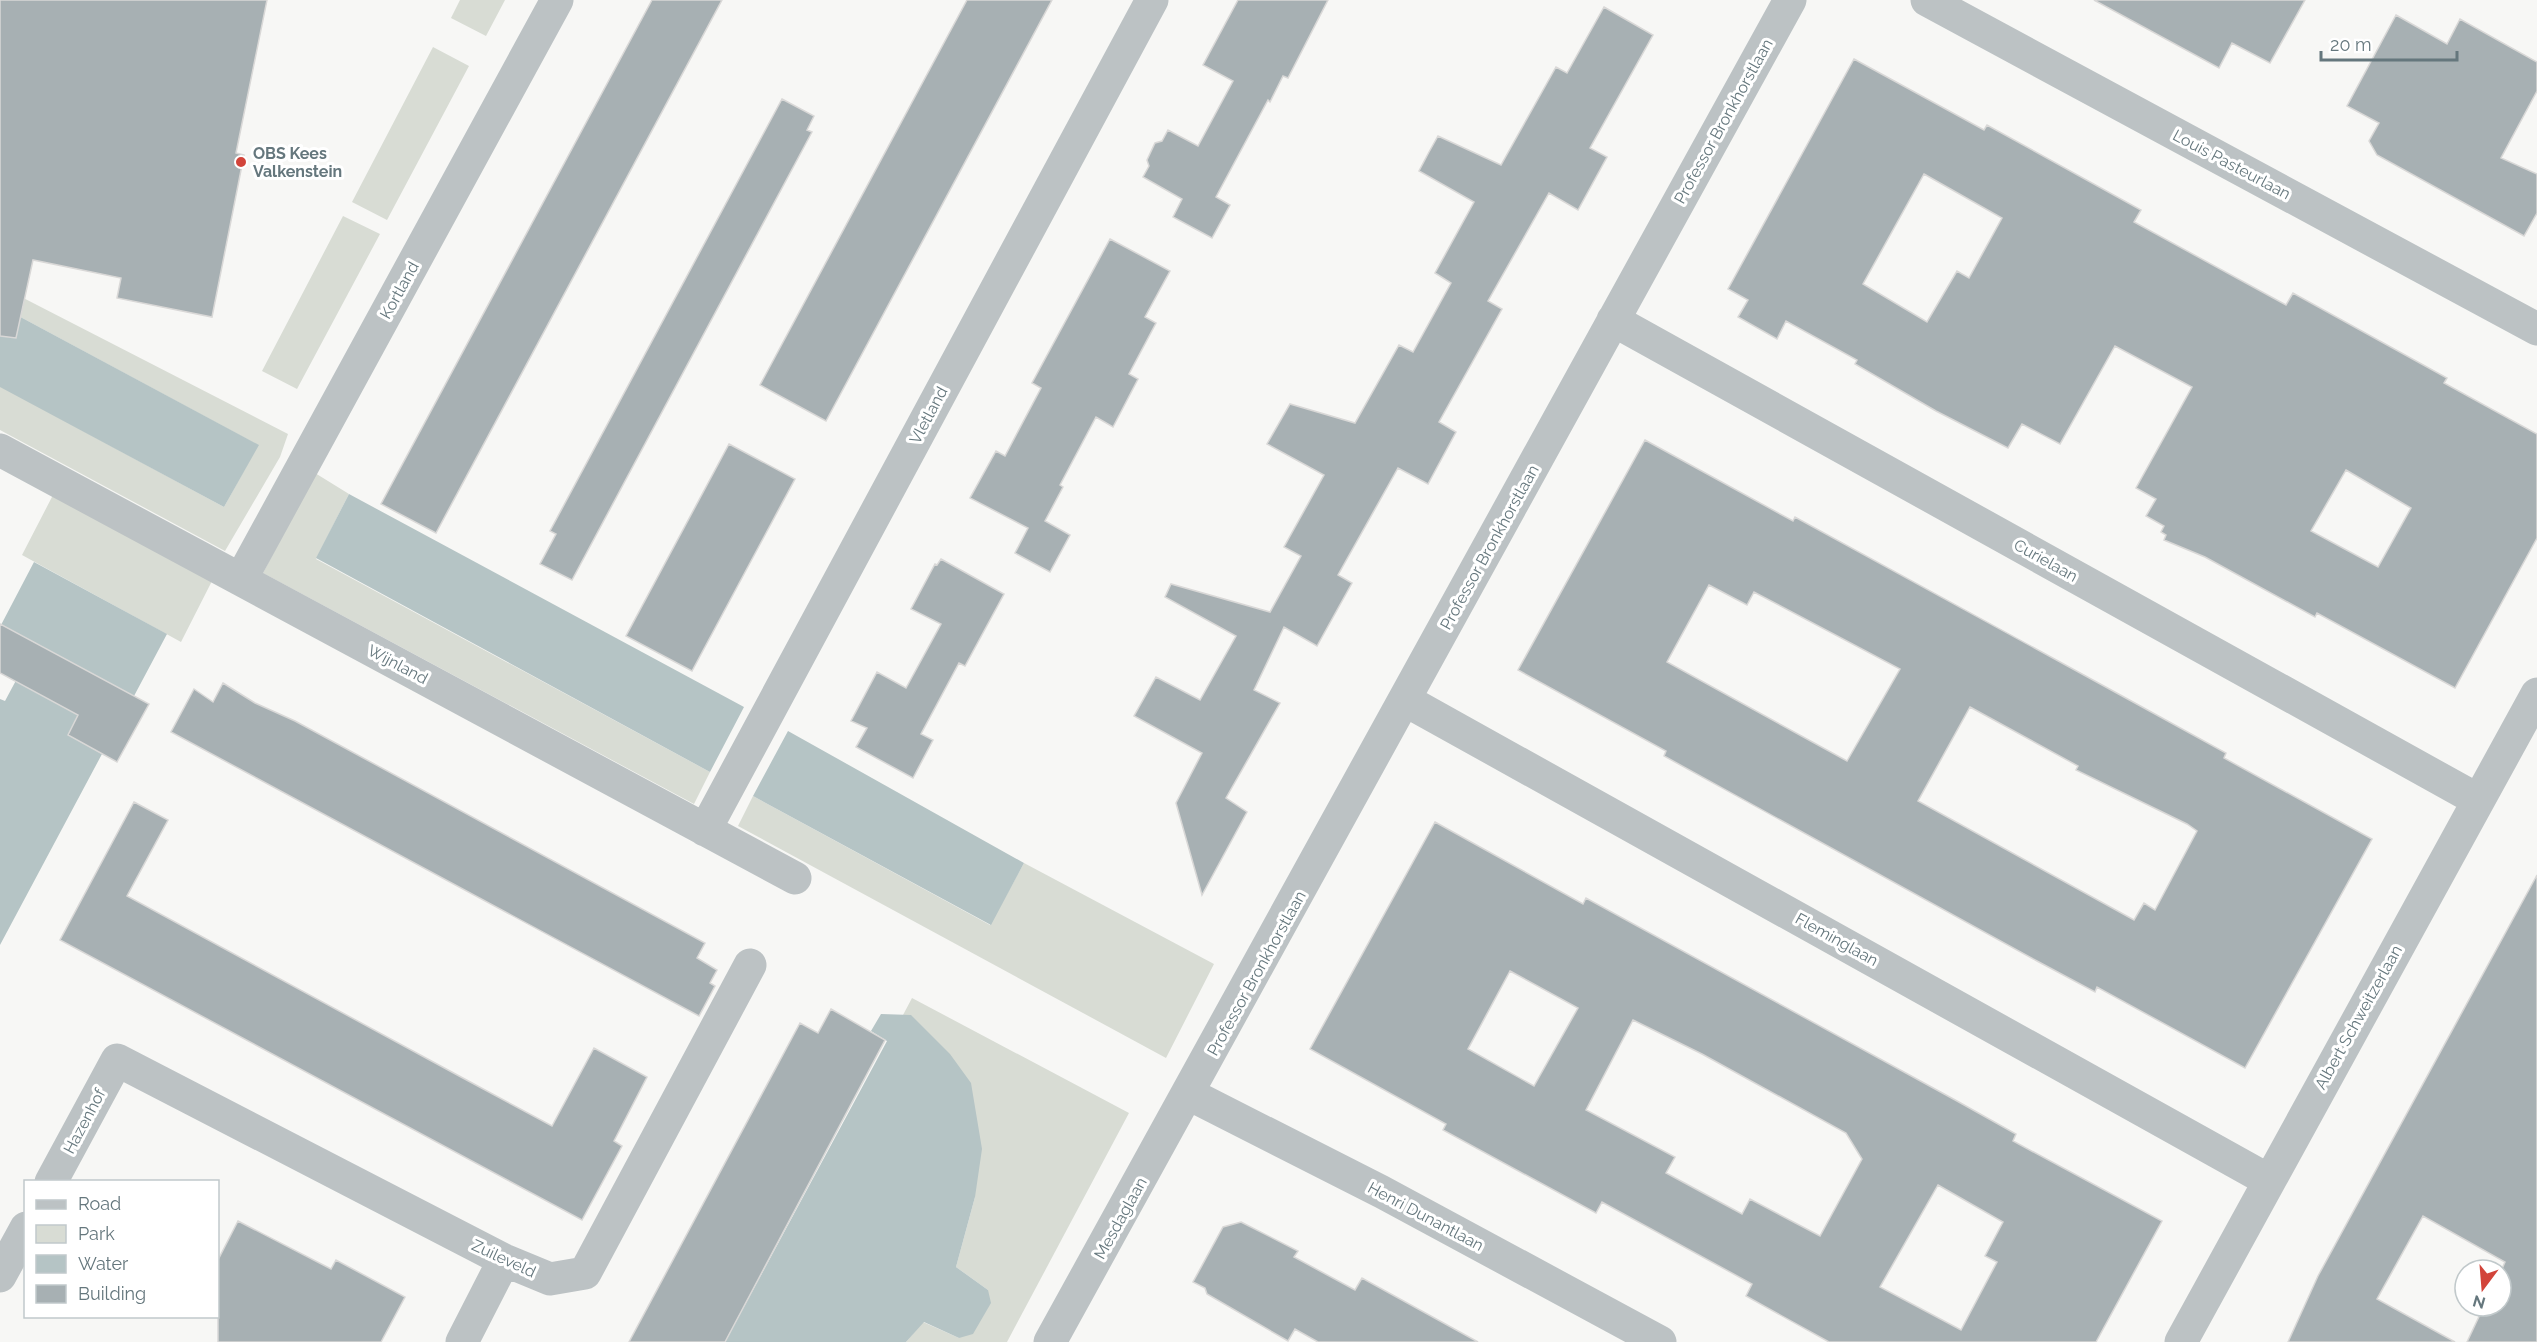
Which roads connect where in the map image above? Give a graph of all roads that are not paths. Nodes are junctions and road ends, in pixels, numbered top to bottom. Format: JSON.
{"nodes":[{"id":1,"x":557,"y":0,"type":"edge"},
{"id":2,"x":1152,"y":0,"type":"edge"},
{"id":3,"x":1790,"y":0,"type":"edge"},
{"id":4,"x":1927,"y":0,"type":"edge"},
{"id":5,"x":1613,"y":320,"type":"junction"},
{"id":6,"x":2537,"y":328,"type":"edge"},
{"id":7,"x":0,"y":450,"type":"edge"},
{"id":8,"x":241,"y":579,"type":"junction"},
{"id":9,"x":2537,"y":694,"type":"edge"},
{"id":10,"x":1406,"y":699,"type":"junction"},
{"id":11,"x":2478,"y":800,"type":"junction"},
{"id":12,"x":705,"y":830,"type":"junction"},
{"id":13,"x":795,"y":878,"type":"dead end"},
{"id":14,"x":750,"y":965,"type":"dead end"},
{"id":15,"x":117,"y":1060,"type":"joint"},
{"id":16,"x":1189,"y":1094,"type":"junction"},
{"id":17,"x":52,"y":1180,"type":"edge"},
{"id":18,"x":2268,"y":1180,"type":"junction"},
{"id":19,"x":24,"y":1232,"type":"edge"},
{"id":20,"x":504,"y":1260,"type":"junction"},
{"id":21,"x":0,"y":1276,"type":"edge"},
{"id":22,"x":462,"y":1342,"type":"edge"},
{"id":23,"x":1050,"y":1342,"type":"edge"},
{"id":24,"x":1660,"y":1342,"type":"edge"},
{"id":25,"x":2181,"y":1342,"type":"edge"}],
"edges":[{"from":1,"to":8,"type":"street","name":"Kortland"},
{"from":2,"to":12,"type":"street","name":"Vletland"},
{"from":3,"to":5,"type":"street","name":"Professor Bronkhorstlaan"},
{"from":4,"to":6,"type":"street","name":"Louis Pasteurlaan"},
{"from":5,"to":10,"type":"street","name":"Professor Bronkhorstlaan"},
{"from":5,"to":11,"type":"street","name":"Curielaan"},
{"from":7,"to":8,"type":"street","name":"Wijnland"},
{"from":8,"to":12,"type":"street","name":"Wijnland"},
{"from":9,"to":11,"type":"street","name":"Albert Schweitzerlaan"},
{"from":10,"to":16,"type":"street","name":"Professor Bronkhorstlaan"},
{"from":10,"to":18,"type":"street","name":"Fleminglaan"},
{"from":11,"to":18,"type":"street","name":"Albert Schweitzerlaan"},
{"from":12,"to":13,"type":"street","name":"Wijnland"},
{"from":14,"to":20,"type":"street","name":"Zuileveld"},
{"from":15,"to":17,"type":"street","name":"Hazenhof"},
{"from":15,"to":20,"type":"street","name":"Zuileveld"},
{"from":16,"to":23,"type":"street","name":"Mesdaglaan"},
{"from":16,"to":24,"type":"street","name":"Henri Dunantlaan"},
{"from":18,"to":25,"type":"street","name":"Albert Schweitzerlaan"},
{"from":19,"to":21,"type":"street"},
{"from":20,"to":22,"type":"street"}]}
